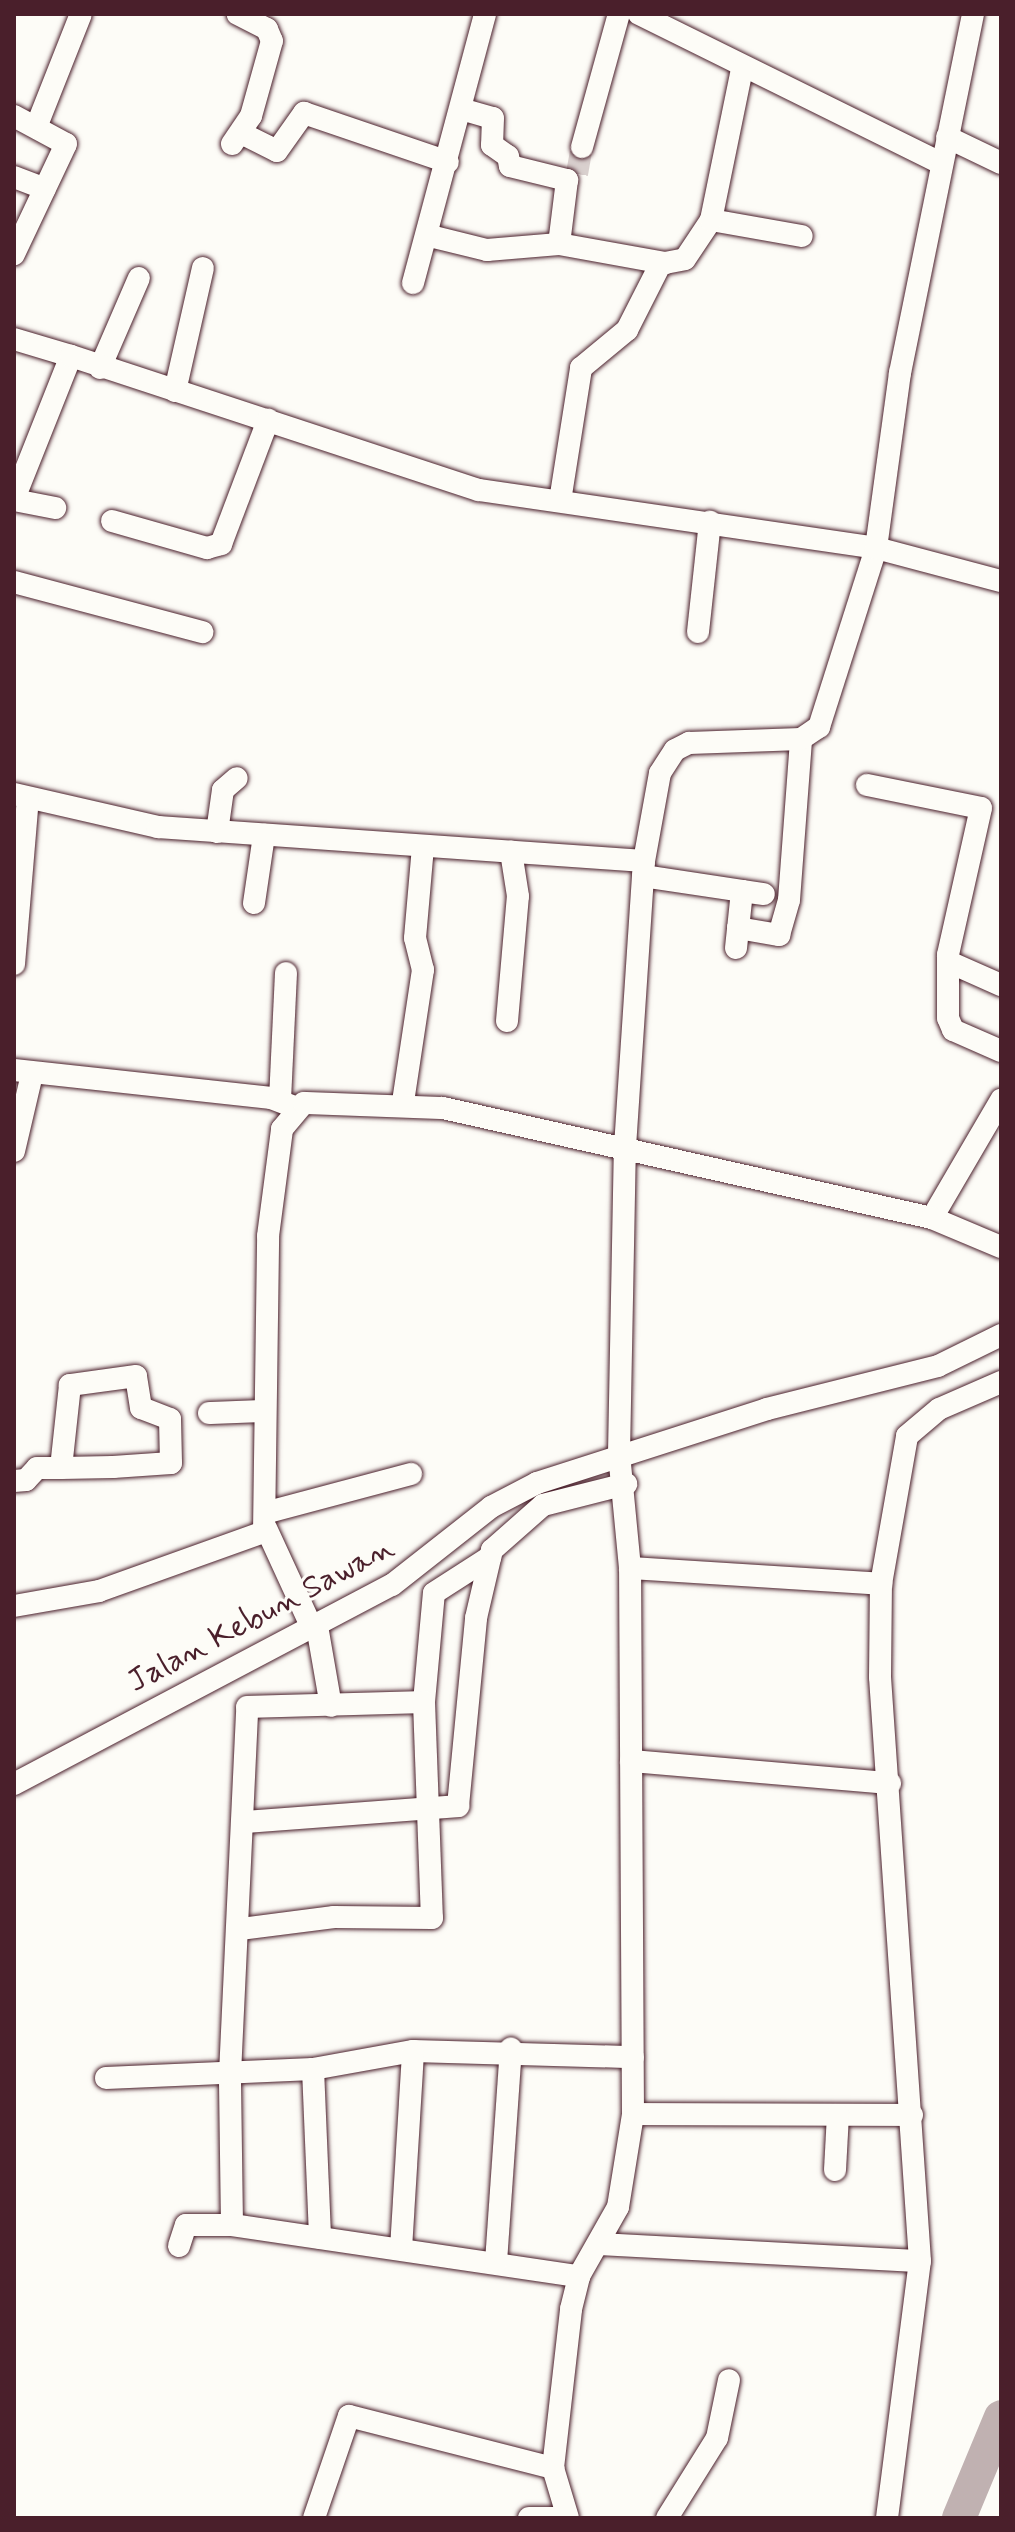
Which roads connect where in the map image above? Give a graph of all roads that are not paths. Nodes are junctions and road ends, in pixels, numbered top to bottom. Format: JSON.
{"nodes":[{"id":1,"x":81,"y":14,"type":"edge"},
{"id":2,"x":238,"y":14,"type":"edge"},
{"id":3,"x":485,"y":14,"type":"edge"},
{"id":4,"x":619,"y":14,"type":"edge"},
{"id":5,"x":639,"y":14,"type":"edge"},
{"id":6,"x":973,"y":14,"type":"edge"},
{"id":7,"x":683,"y":24,"type":"edge"},
{"id":8,"x":742,"y":69,"type":"junction"},
{"id":9,"x":461,"y":109,"type":"junction"},
{"id":10,"x":14,"y":116,"type":"edge"},
{"id":11,"x":37,"y":125,"type":"junction"},
{"id":12,"x":947,"y":137,"type":"junction"},
{"id":13,"x":582,"y":147,"type":"tunnel mouth"},
{"id":14,"x":448,"y":162,"type":"junction"},
{"id":15,"x":940,"y":163,"type":"junction"},
{"id":16,"x":1001,"y":163,"type":"edge"},
{"id":17,"x":14,"y":177,"type":"edge"},
{"id":18,"x":45,"y":189,"type":"junction"},
{"id":19,"x":711,"y":220,"type":"junction"},
{"id":20,"x":430,"y":236,"type":"junction"},
{"id":21,"x":802,"y":236,"type":"dead end"},
{"id":22,"x":559,"y":244,"type":"junction"},
{"id":23,"x":14,"y":254,"type":"edge"},
{"id":24,"x":661,"y":263,"type":"junction"},
{"id":25,"x":203,"y":268,"type":"dead end"},
{"id":26,"x":139,"y":278,"type":"dead end"},
{"id":27,"x":413,"y":283,"type":"dead end"},
{"id":28,"x":15,"y":336,"type":"edge"},
{"id":29,"x":71,"y":356,"type":"junction"},
{"id":30,"x":100,"y":368,"type":"junction"},
{"id":31,"x":175,"y":391,"type":"junction"},
{"id":32,"x":268,"y":420,"type":"junction"},
{"id":33,"x":14,"y":499,"type":"edge"},
{"id":34,"x":560,"y":501,"type":"junction"},
{"id":35,"x":55,"y":508,"type":"dead end"},
{"id":36,"x":112,"y":521,"type":"dead end"},
{"id":37,"x":710,"y":522,"type":"junction"},
{"id":38,"x":876,"y":548,"type":"junction"},
{"id":39,"x":1001,"y":581,"type":"edge"},
{"id":40,"x":14,"y":582,"type":"edge"},
{"id":41,"x":202,"y":632,"type":"dead end"},
{"id":42,"x":698,"y":632,"type":"dead end"},
{"id":43,"x":801,"y":739,"type":"junction"},
{"id":44,"x":237,"y":778,"type":"dead end"},
{"id":45,"x":867,"y":785,"type":"dead end"},
{"id":46,"x":21,"y":796,"type":"edge"},
{"id":47,"x":217,"y":832,"type":"junction"},
{"id":48,"x":264,"y":835,"type":"junction"},
{"id":49,"x":423,"y":846,"type":"junction"},
{"id":50,"x":511,"y":852,"type":"junction"},
{"id":51,"x":643,"y":868,"type":"junction"},
{"id":52,"x":254,"y":903,"type":"dead end"},
{"id":53,"x":949,"y":962,"type":"junction"},
{"id":54,"x":14,"y":964,"type":"edge"},
{"id":55,"x":286,"y":973,"type":"dead end"},
{"id":56,"x":1001,"y":985,"type":"edge"},
{"id":57,"x":507,"y":1021,"type":"dead end"},
{"id":58,"x":1001,"y":1051,"type":"edge"},
{"id":59,"x":23,"y":1072,"type":"edge"},
{"id":60,"x":1001,"y":1100,"type":"edge"},
{"id":61,"x":403,"y":1102,"type":"junction"},
{"id":62,"x":287,"y":1103,"type":"junction"},
{"id":63,"x":625,"y":1147,"type":"junction"},
{"id":64,"x":14,"y":1151,"type":"edge"},
{"id":65,"x":932,"y":1218,"type":"junction"},
{"id":66,"x":1001,"y":1247,"type":"edge"},
{"id":67,"x":1001,"y":1335,"type":"edge"},
{"id":68,"x":1001,"y":1382,"type":"edge"},
{"id":69,"x":264,"y":1411,"type":"junction"},
{"id":70,"x":209,"y":1413,"type":"dead end"},
{"id":71,"x":61,"y":1468,"type":"junction"},
{"id":72,"x":624,"y":1469,"type":"junction"},
{"id":73,"x":411,"y":1474,"type":"dead end"},
{"id":74,"x":14,"y":1481,"type":"edge"},
{"id":75,"x":267,"y":1520,"type":"junction"},
{"id":76,"x":490,"y":1557,"type":"junction"},
{"id":77,"x":630,"y":1568,"type":"junction"},
{"id":78,"x":881,"y":1584,"type":"junction"},
{"id":79,"x":14,"y":1606,"type":"edge"},
{"id":80,"x":320,"y":1636,"type":"junction"},
{"id":81,"x":424,"y":1702,"type":"junction"},
{"id":82,"x":331,"y":1706,"type":"junction"},
{"id":83,"x":631,"y":1761,"type":"junction"},
{"id":84,"x":890,"y":1783,"type":"junction"},
{"id":85,"x":14,"y":1784,"type":"edge"},
{"id":86,"x":429,"y":1814,"type":"junction"},
{"id":87,"x":246,"y":1822,"type":"junction"},
{"id":88,"x":240,"y":1929,"type":"junction"},
{"id":89,"x":511,"y":2049,"type":"junction"},
{"id":90,"x":413,"y":2051,"type":"junction"},
{"id":91,"x":633,"y":2057,"type":"junction"},
{"id":92,"x":231,"y":2066,"type":"junction"},
{"id":93,"x":313,"y":2069,"type":"junction"},
{"id":94,"x":106,"y":2078,"type":"dead end"},
{"id":95,"x":633,"y":2114,"type":"junction"},
{"id":96,"x":838,"y":2115,"type":"junction"},
{"id":97,"x":912,"y":2115,"type":"junction"},
{"id":98,"x":835,"y":2170,"type":"dead end"},
{"id":99,"x":232,"y":2225,"type":"junction"},
{"id":100,"x":320,"y":2238,"type":"junction"},
{"id":101,"x":601,"y":2244,"type":"junction"},
{"id":102,"x":179,"y":2246,"type":"dead end"},
{"id":103,"x":401,"y":2249,"type":"junction"},
{"id":104,"x":920,"y":2261,"type":"junction"},
{"id":105,"x":496,"y":2262,"type":"junction"},
{"id":106,"x":579,"y":2276,"type":"junction"},
{"id":107,"x":729,"y":2380,"type":"dead end"},
{"id":108,"x":553,"y":2468,"type":"junction"},
{"id":109,"x":314,"y":2518,"type":"edge"},
{"id":110,"x":529,"y":2518,"type":"edge"},
{"id":111,"x":558,"y":2518,"type":"edge"},
{"id":112,"x":568,"y":2518,"type":"edge"},
{"id":113,"x":667,"y":2518,"type":"edge"},
{"id":114,"x":887,"y":2518,"type":"edge"}],
"edges":[{"from":1,"to":11,"type":"street"},
{"from":2,"to":14,"type":"street"},
{"from":3,"to":9,"type":"street"},
{"from":4,"to":13,"type":"street"},
{"from":5,"to":7,"type":"street"},
{"from":6,"to":12,"type":"street"},
{"from":7,"to":8,"type":"street"},
{"from":8,"to":15,"type":"street"},
{"from":8,"to":19,"type":"street"},
{"from":9,"to":14,"type":"street"},
{"from":9,"to":22,"type":"street"},
{"from":10,"to":11,"type":"street"},
{"from":11,"to":18,"type":"street"},
{"from":12,"to":15,"type":"street"},
{"from":12,"to":16,"type":"street"},
{"from":14,"to":20,"type":"street"},
{"from":15,"to":38,"type":"street"},
{"from":17,"to":18,"type":"street"},
{"from":18,"to":23,"type":"street"},
{"from":19,"to":21,"type":"street"},
{"from":19,"to":24,"type":"street"},
{"from":20,"to":22,"type":"street"},
{"from":20,"to":27,"type":"street"},
{"from":22,"to":24,"type":"street"},
{"from":24,"to":34,"type":"street"},
{"from":25,"to":31,"type":"street"},
{"from":26,"to":30,"type":"street"},
{"from":28,"to":29,"type":"street"},
{"from":29,"to":30,"type":"street"},
{"from":29,"to":33,"type":"street"},
{"from":30,"to":31,"type":"street"},
{"from":31,"to":32,"type":"street"},
{"from":32,"to":34,"type":"street"},
{"from":32,"to":36,"type":"street"},
{"from":33,"to":35,"type":"street"},
{"from":34,"to":37,"type":"street"},
{"from":37,"to":38,"type":"street"},
{"from":37,"to":42,"type":"street"},
{"from":38,"to":39,"type":"street"},
{"from":38,"to":43,"type":"street"},
{"from":40,"to":41,"type":"street"},
{"from":43,"to":51,"type":"street"},
{"from":43,"to":51,"type":"street"},
{"from":44,"to":47,"type":"street"},
{"from":45,"to":53,"type":"street"},
{"from":46,"to":47,"type":"street"},
{"from":46,"to":54,"type":"street"},
{"from":47,"to":48,"type":"street"},
{"from":48,"to":49,"type":"street"},
{"from":48,"to":52,"type":"street"},
{"from":49,"to":50,"type":"street"},
{"from":49,"to":61,"type":"street"},
{"from":50,"to":51,"type":"street"},
{"from":50,"to":57,"type":"street"},
{"from":51,"to":63,"type":"street"},
{"from":53,"to":56,"type":"street"},
{"from":53,"to":58,"type":"street"},
{"from":55,"to":62,"type":"street"},
{"from":59,"to":62,"type":"street"},
{"from":59,"to":64,"type":"street"},
{"from":60,"to":65,"type":"street"},
{"from":61,"to":62,"type":"street"},
{"from":61,"to":63,"type":"street"},
{"from":62,"to":69,"type":"street"},
{"from":63,"to":65,"type":"street"},
{"from":63,"to":72,"type":"street"},
{"from":65,"to":66,"type":"street"},
{"from":67,"to":72,"type":"street"},
{"from":68,"to":78,"type":"street"},
{"from":69,"to":70,"type":"street"},
{"from":69,"to":75,"type":"street"},
{"from":71,"to":71,"type":"street"},
{"from":71,"to":74,"type":"street"},
{"from":72,"to":76,"type":"street"},
{"from":72,"to":77,"type":"street"},
{"from":72,"to":80,"type":"street","name":"Jalan Kebun Sawan"},
{"from":73,"to":75,"type":"street"},
{"from":75,"to":79,"type":"street"},
{"from":75,"to":80,"type":"street"},
{"from":76,"to":81,"type":"street"},
{"from":76,"to":86,"type":"street"},
{"from":77,"to":78,"type":"street"},
{"from":77,"to":83,"type":"street"},
{"from":78,"to":84,"type":"street"},
{"from":80,"to":82,"type":"street"},
{"from":80,"to":85,"type":"street","name":"Jalan Kebun Sawan"},
{"from":81,"to":82,"type":"street"},
{"from":81,"to":86,"type":"street"},
{"from":82,"to":87,"type":"street"},
{"from":83,"to":84,"type":"street"},
{"from":83,"to":91,"type":"street"},
{"from":84,"to":97,"type":"street"},
{"from":86,"to":87,"type":"street"},
{"from":86,"to":88,"type":"street"},
{"from":87,"to":88,"type":"street"},
{"from":88,"to":92,"type":"street"},
{"from":89,"to":90,"type":"street"},
{"from":89,"to":91,"type":"street"},
{"from":89,"to":105,"type":"street"},
{"from":90,"to":93,"type":"street"},
{"from":90,"to":103,"type":"street"},
{"from":91,"to":95,"type":"street"},
{"from":92,"to":93,"type":"street"},
{"from":92,"to":94,"type":"street"},
{"from":92,"to":99,"type":"street"},
{"from":93,"to":100,"type":"street"},
{"from":95,"to":96,"type":"street"},
{"from":95,"to":101,"type":"street"},
{"from":96,"to":97,"type":"street"},
{"from":96,"to":98,"type":"street"},
{"from":97,"to":104,"type":"street"},
{"from":99,"to":100,"type":"street"},
{"from":99,"to":102,"type":"street"},
{"from":100,"to":103,"type":"street"},
{"from":101,"to":104,"type":"street"},
{"from":101,"to":106,"type":"street"},
{"from":103,"to":105,"type":"street"},
{"from":104,"to":114,"type":"street"},
{"from":105,"to":106,"type":"street"},
{"from":106,"to":108,"type":"street"},
{"from":107,"to":113,"type":"street"},
{"from":108,"to":109,"type":"street"},
{"from":108,"to":112,"type":"street"},
{"from":110,"to":111,"type":"street"}]}
